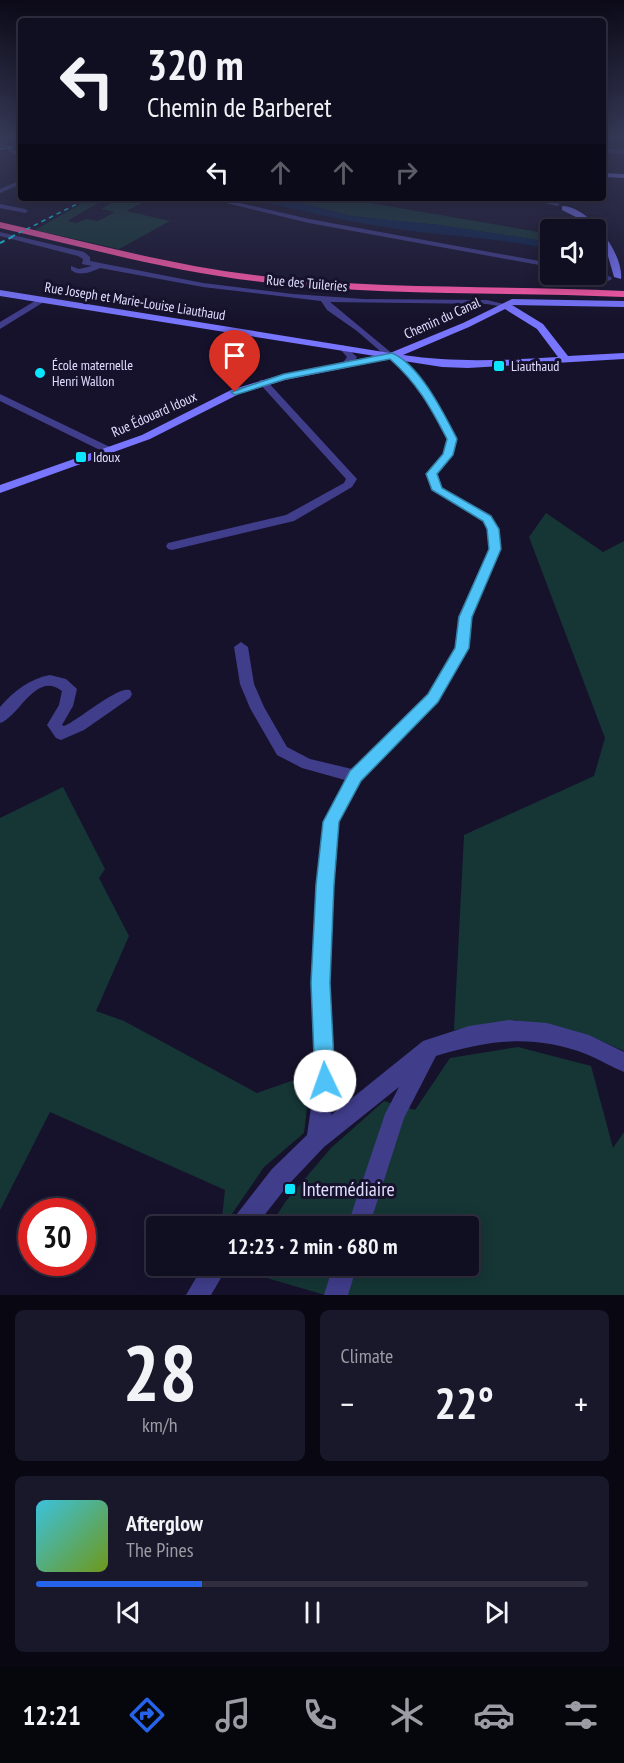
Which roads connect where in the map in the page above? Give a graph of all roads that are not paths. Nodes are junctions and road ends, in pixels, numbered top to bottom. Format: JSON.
{"nodes":[{"id":1,"x":223,"y":201,"type":"edge"},
{"id":2,"x":545,"y":201,"type":"edge"},
{"id":3,"x":552,"y":201,"type":"edge"},
{"id":4,"x":568,"y":201,"type":"edge"},
{"id":5,"x":561,"y":204,"type":"junction"},
{"id":6,"x":0,"y":207,"type":"edge"},
{"id":7,"x":26,"y":211,"type":"dead end"},
{"id":8,"x":0,"y":224,"type":"edge"},
{"id":9,"x":0,"y":229,"type":"edge"},
{"id":10,"x":0,"y":234,"type":"edge"},
{"id":11,"x":85,"y":262,"type":"junction"},
{"id":12,"x":540,"y":263,"type":"edge"},
{"id":13,"x":99,"y":265,"type":"junction"},
{"id":14,"x":620,"y":283,"type":"edge"},
{"id":15,"x":0,"y":293,"type":"edge"},
{"id":16,"x":324,"y":299,"type":"junction"},
{"id":17,"x":624,"y":299,"type":"edge"},
{"id":18,"x":43,"y":300,"type":"junction"},
{"id":19,"x":624,"y":304,"type":"edge"},
{"id":20,"x":504,"y":305,"type":"junction"},
{"id":21,"x":0,"y":326,"type":"edge"},
{"id":22,"x":343,"y":348,"type":"junction"},
{"id":23,"x":392,"y":356,"type":"junction"},
{"id":24,"x":624,"y":356,"type":"edge"},
{"id":25,"x":565,"y":360,"type":"junction"},
{"id":26,"x":347,"y":364,"type":"junction"},
{"id":27,"x":263,"y":382,"type":"junction"},
{"id":28,"x":0,"y":397,"type":"edge"},
{"id":29,"x":108,"y":450,"type":"junction"},
{"id":30,"x":0,"y":489,"type":"edge"},
{"id":31,"x":172,"y":546,"type":"dead end"},
{"id":32,"x":241,"y":647,"type":"dead end"},
{"id":33,"x":125,"y":694,"type":"dead end"},
{"id":34,"x":0,"y":717,"type":"edge"},
{"id":35,"x":355,"y":776,"type":"junction"},
{"id":36,"x":430,"y":1048,"type":"junction"},
{"id":37,"x":624,"y":1062,"type":"edge"},
{"id":38,"x":317,"y":1140,"type":"junction"},
{"id":39,"x":250,"y":1216,"type":"edge"},
{"id":40,"x":362,"y":1216,"type":"edge"},
{"id":41,"x":210,"y":1276,"type":"edge"},
{"id":42,"x":342,"y":1276,"type":"edge"},
{"id":43,"x":198,"y":1295,"type":"edge"},
{"id":44,"x":336,"y":1295,"type":"edge"}],
"edges":[{"from":1,"to":12,"type":"street"},
{"from":2,"to":5,"type":"street"},
{"from":3,"to":5,"type":"street"},
{"from":4,"to":5,"type":"main road"},
{"from":5,"to":14,"type":"main road"},
{"from":6,"to":7,"type":"street"},
{"from":8,"to":14,"type":"highway"},
{"from":9,"to":17,"type":"highway"},
{"from":10,"to":11,"type":"street","name":"Rue des Tuileries"},
{"from":11,"to":13,"type":"street","name":"Rue des Tuileries"},
{"from":11,"to":13,"type":"street"},
{"from":13,"to":16,"type":"street","name":"Rue des Tuileries"},
{"from":15,"to":18,"type":"main road","name":"Rue Joseph et Marie-Louise Liauthaud"},
{"from":16,"to":20,"type":"street","name":"Rue des Tuileries"},
{"from":16,"to":23,"type":"street"},
{"from":18,"to":21,"type":"street"},
{"from":18,"to":22,"type":"main road","name":"Rue Joseph et Marie-Louise Liauthaud"},
{"from":19,"to":20,"type":"main road","name":"Rue des Tuileries"},
{"from":20,"to":23,"type":"main road","name":"Chemin du Canal"},
{"from":20,"to":25,"type":"main road"},
{"from":22,"to":23,"type":"main road","name":"Rue Joseph et Marie-Louise Liauthaud"},
{"from":22,"to":26,"type":"street"},
{"from":23,"to":25,"type":"main road","name":"Rue Joseph et Marie-Louise Liauthaud"},
{"from":23,"to":26,"type":"main road","name":"Rue Édouard Idoux"},
{"from":23,"to":35,"type":"street"},
{"from":24,"to":25,"type":"main road","name":"Rue Joseph et Marie-Louise Liauthaud"},
{"from":26,"to":27,"type":"main road","name":"Rue Édouard Idoux"},
{"from":27,"to":29,"type":"main road","name":"Rue Édouard Idoux"},
{"from":27,"to":31,"type":"street"},
{"from":28,"to":29,"type":"street"},
{"from":29,"to":30,"type":"main road","name":"Rue Édouard Idoux"},
{"from":32,"to":35,"type":"street"},
{"from":33,"to":34,"type":"street"},
{"from":35,"to":38,"type":"street"},
{"from":36,"to":37,"type":"street"},
{"from":36,"to":38,"type":"street"},
{"from":36,"to":40,"type":"street"},
{"from":38,"to":39,"type":"street"},
{"from":41,"to":43,"type":"street"},
{"from":42,"to":44,"type":"street"}]}
